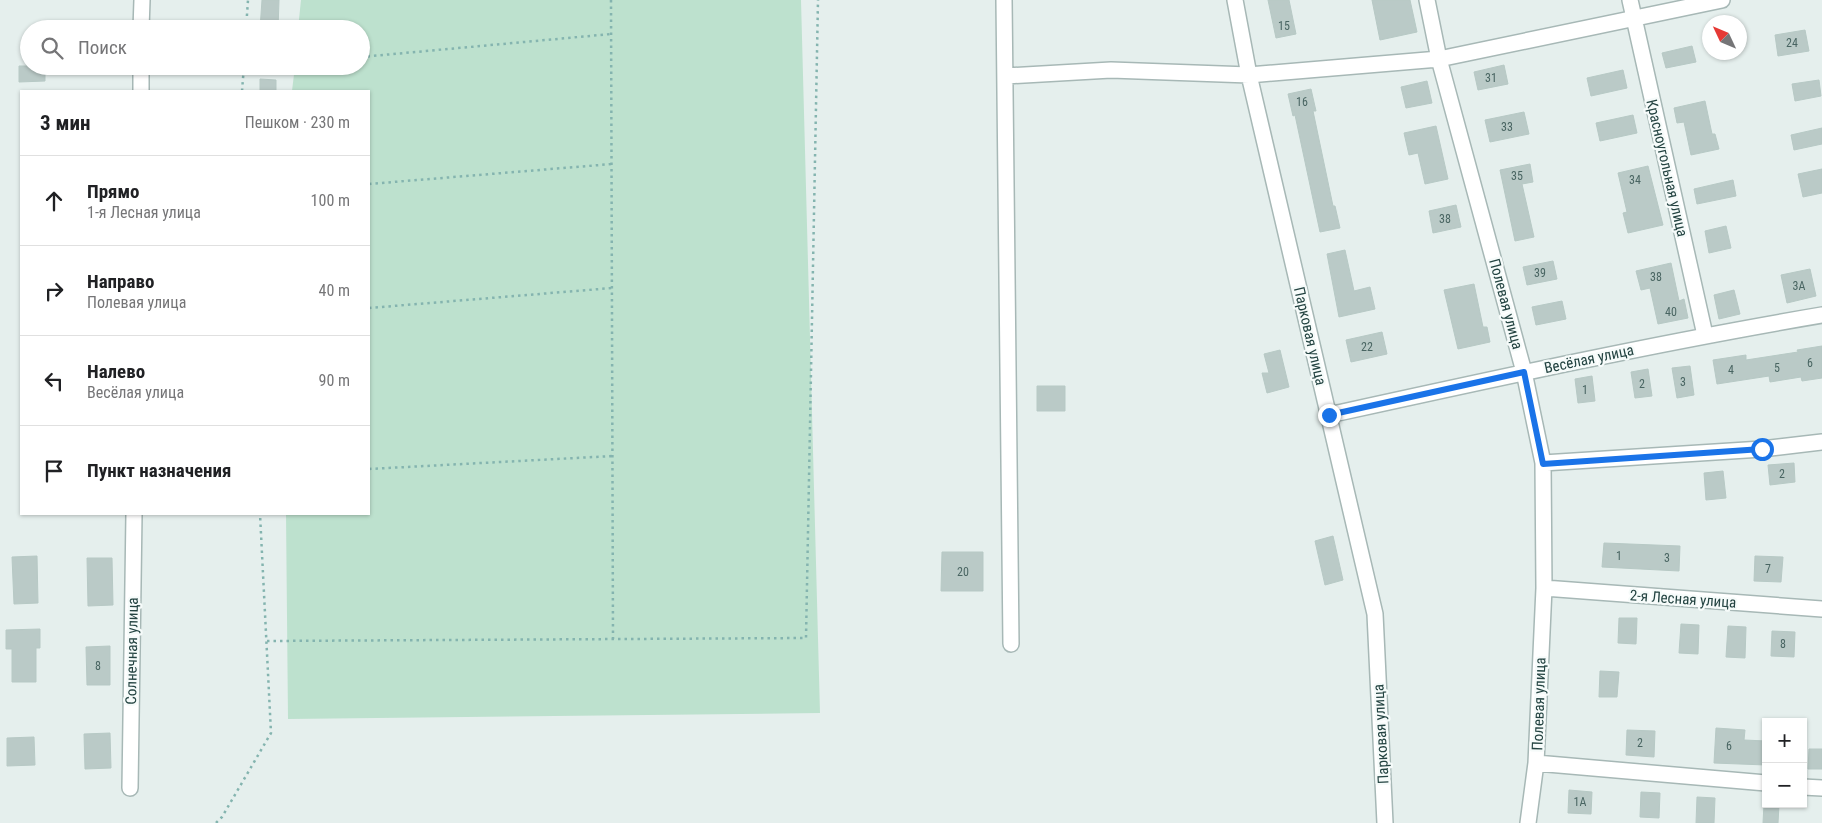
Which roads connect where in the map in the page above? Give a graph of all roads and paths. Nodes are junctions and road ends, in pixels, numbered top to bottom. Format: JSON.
{"nodes":[{"id":1,"x":142,"y":0,"type":"edge"},
{"id":2,"x":248,"y":0,"type":"edge"},
{"id":3,"x":611,"y":0,"type":"edge"},
{"id":4,"x":818,"y":0,"type":"edge"},
{"id":5,"x":1004,"y":0,"type":"edge"},
{"id":6,"x":1235,"y":0,"type":"edge"},
{"id":7,"x":1427,"y":0,"type":"edge"},
{"id":8,"x":1630,"y":0,"type":"edge"},
{"id":9,"x":1722,"y":0,"type":"edge"},
{"id":10,"x":1634,"y":18,"type":"junction"},
{"id":11,"x":142,"y":20,"type":"edge"},
{"id":12,"x":247,"y":20,"type":"edge"},
{"id":13,"x":611,"y":34,"type":"junction"},
{"id":14,"x":370,"y":55,"type":"edge"},
{"id":15,"x":1439,"y":59,"type":"junction"},
{"id":16,"x":141,"y":75,"type":"edge"},
{"id":17,"x":243,"y":75,"type":"edge"},
{"id":18,"x":1250,"y":75,"type":"junction"},
{"id":19,"x":1006,"y":76,"type":"junction"},
{"id":20,"x":140,"y":90,"type":"edge"},
{"id":21,"x":242,"y":90,"type":"edge"},
{"id":22,"x":612,"y":164,"type":"junction"},
{"id":23,"x":370,"y":184,"type":"edge"},
{"id":24,"x":612,"y":288,"type":"junction"},
{"id":25,"x":370,"y":308,"type":"edge"},
{"id":26,"x":1822,"y":315,"type":"edge"},
{"id":27,"x":1705,"y":335,"type":"junction"},
{"id":28,"x":1524,"y":372,"type":"junction"},
{"id":29,"x":1329,"y":415,"type":"junction"},
{"id":30,"x":1822,"y":442,"type":"edge"},
{"id":31,"x":613,"y":456,"type":"junction"},
{"id":32,"x":1543,"y":464,"type":"junction"},
{"id":33,"x":370,"y":469,"type":"edge"},
{"id":34,"x":134,"y":515,"type":"edge"},
{"id":35,"x":260,"y":515,"type":"edge"},
{"id":36,"x":1544,"y":588,"type":"junction"},
{"id":37,"x":1822,"y":610,"type":"edge"},
{"id":38,"x":613,"y":639,"type":"junction"},
{"id":39,"x":266,"y":641,"type":"junction"},
{"id":40,"x":1011,"y":644,"type":"dead end"},
{"id":41,"x":1536,"y":763,"type":"junction"},
{"id":42,"x":1762,"y":783,"type":"edge"},
{"id":43,"x":1807,"y":787,"type":"edge"},
{"id":44,"x":130,"y":788,"type":"dead end"},
{"id":45,"x":1822,"y":788,"type":"edge"},
{"id":46,"x":216,"y":823,"type":"edge"},
{"id":47,"x":1385,"y":823,"type":"edge"},
{"id":48,"x":1528,"y":823,"type":"edge"}],
"edges":[{"from":1,"to":11,"type":"street"},
{"from":2,"to":12,"type":"path"},
{"from":3,"to":13,"type":"path"},
{"from":4,"to":38,"type":"path"},
{"from":5,"to":19,"type":"street"},
{"from":6,"to":18,"type":"street","name":"Парковая улица"},
{"from":7,"to":15,"type":"street","name":"Полевая улица"},
{"from":8,"to":10,"type":"street","name":"Красноугольная улица"},
{"from":9,"to":10,"type":"street"},
{"from":10,"to":15,"type":"street"},
{"from":10,"to":27,"type":"street","name":"Красноугольная улица"},
{"from":13,"to":14,"type":"path"},
{"from":13,"to":22,"type":"path"},
{"from":15,"to":18,"type":"street"},
{"from":15,"to":28,"type":"street","name":"Полевая улица"},
{"from":16,"to":20,"type":"street"},
{"from":17,"to":21,"type":"path"},
{"from":18,"to":19,"type":"street"},
{"from":18,"to":29,"type":"street","name":"Парковая улица"},
{"from":19,"to":40,"type":"street"},
{"from":22,"to":23,"type":"path"},
{"from":22,"to":24,"type":"path"},
{"from":24,"to":25,"type":"path"},
{"from":24,"to":31,"type":"path"},
{"from":26,"to":27,"type":"street","name":"Весёлая улица"},
{"from":27,"to":28,"type":"street","name":"Весёлая улица"},
{"from":28,"to":29,"type":"street","name":"Весёлая улица"},
{"from":28,"to":32,"type":"street","name":"Полевая улица"},
{"from":29,"to":47,"type":"street","name":"Парковая улица"},
{"from":30,"to":32,"type":"street"},
{"from":31,"to":33,"type":"path"},
{"from":31,"to":38,"type":"path"},
{"from":32,"to":36,"type":"street","name":"Полевая улица"},
{"from":34,"to":44,"type":"street","name":"Солнечная улица"},
{"from":35,"to":39,"type":"path"},
{"from":36,"to":37,"type":"street","name":"2-я Лесная улица"},
{"from":36,"to":41,"type":"street","name":"Полевая улица"},
{"from":38,"to":39,"type":"path"},
{"from":39,"to":46,"type":"path"},
{"from":41,"to":42,"type":"street"},
{"from":41,"to":48,"type":"street","name":"Полевая улица"},
{"from":43,"to":45,"type":"street"}]}
